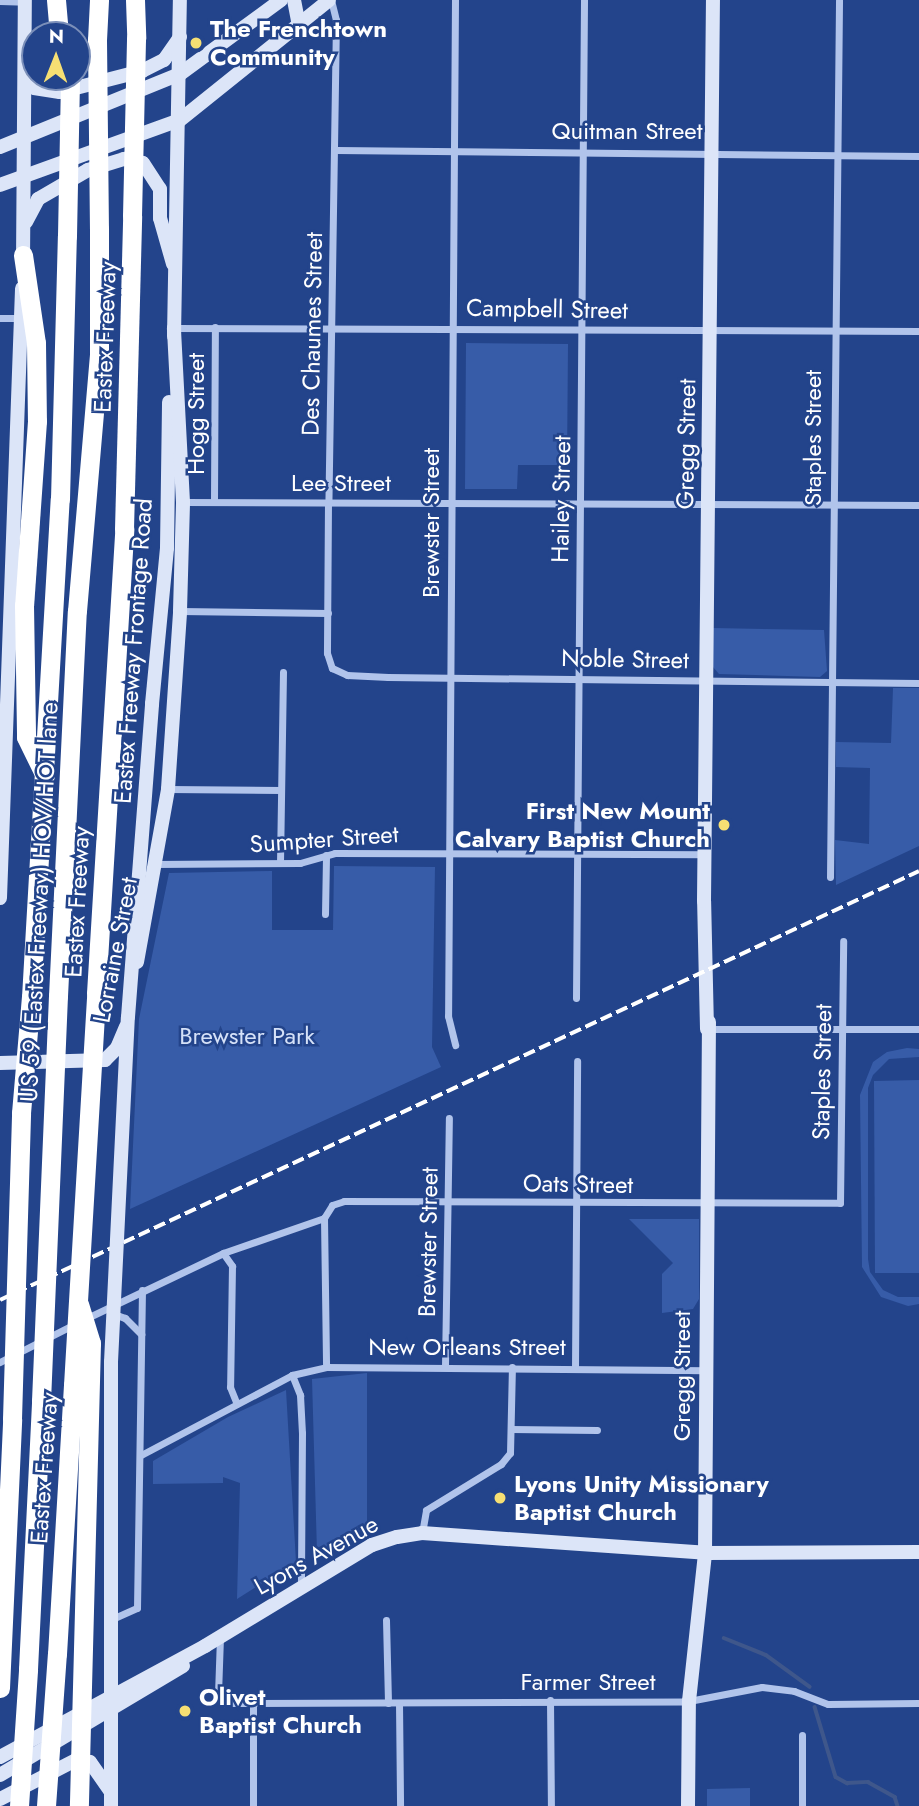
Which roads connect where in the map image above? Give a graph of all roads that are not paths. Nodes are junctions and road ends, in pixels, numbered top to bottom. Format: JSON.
{"nodes":[{"id":1,"x":56,"y":0,"type":"edge"},
{"id":2,"x":69,"y":0,"type":"edge"},
{"id":3,"x":99,"y":0,"type":"edge"},
{"id":4,"x":135,"y":0,"type":"edge"},
{"id":5,"x":180,"y":0,"type":"edge"},
{"id":6,"x":281,"y":0,"type":"edge"},
{"id":7,"x":294,"y":0,"type":"edge"},
{"id":8,"x":330,"y":0,"type":"edge"},
{"id":9,"x":455,"y":0,"type":"edge"},
{"id":10,"x":584,"y":0,"type":"edge"},
{"id":11,"x":713,"y":0,"type":"edge"},
{"id":12,"x":839,"y":0,"type":"edge"},
{"id":13,"x":0,"y":1,"type":"edge"},
{"id":14,"x":25,"y":1,"type":"edge"},
{"id":15,"x":25,"y":21,"type":"edge"},
{"id":16,"x":58,"y":21,"type":"edge"},
{"id":17,"x":69,"y":21,"type":"edge"},
{"id":18,"x":299,"y":25,"type":"junction"},
{"id":19,"x":180,"y":37,"type":"junction"},
{"id":20,"x":180,"y":74,"type":"junction"},
{"id":21,"x":91,"y":84,"type":"edge"},
{"id":22,"x":24,"y":91,"type":"edge"},
{"id":23,"x":68,"y":91,"type":"edge"},
{"id":24,"x":180,"y":120,"type":"junction"},
{"id":25,"x":24,"y":138,"type":"junction"},
{"id":26,"x":0,"y":147,"type":"edge"},
{"id":27,"x":336,"y":150,"type":"junction"},
{"id":28,"x":453,"y":151,"type":"junction"},
{"id":29,"x":584,"y":154,"type":"junction"},
{"id":30,"x":711,"y":154,"type":"junction"},
{"id":31,"x":836,"y":155,"type":"junction"},
{"id":32,"x":919,"y":156,"type":"edge"},
{"id":33,"x":25,"y":178,"type":"junction"},
{"id":34,"x":0,"y":185,"type":"edge"},
{"id":35,"x":23,"y":225,"type":"junction"},
{"id":36,"x":23,"y":255,"type":"junction"},
{"id":37,"x":177,"y":279,"type":"junction"},
{"id":38,"x":0,"y":318,"type":"edge"},
{"id":39,"x":20,"y":318,"type":"junction"},
{"id":40,"x":330,"y":326,"type":"junction"},
{"id":41,"x":215,"y":327,"type":"junction"},
{"id":42,"x":450,"y":327,"type":"junction"},
{"id":43,"x":174,"y":328,"type":"junction"},
{"id":44,"x":583,"y":329,"type":"junction"},
{"id":45,"x":710,"y":330,"type":"junction"},
{"id":46,"x":833,"y":331,"type":"junction"},
{"id":47,"x":919,"y":331,"type":"edge"},
{"id":48,"x":214,"y":501,"type":"junction"},
{"id":49,"x":183,"y":502,"type":"junction"},
{"id":50,"x":328,"y":503,"type":"junction"},
{"id":51,"x":450,"y":503,"type":"junction"},
{"id":52,"x":580,"y":503,"type":"junction"},
{"id":53,"x":708,"y":503,"type":"junction"},
{"id":54,"x":832,"y":505,"type":"junction"},
{"id":55,"x":919,"y":505,"type":"edge"},
{"id":56,"x":7,"y":541,"type":"edge"},
{"id":57,"x":0,"y":606,"type":"edge"},
{"id":58,"x":180,"y":611,"type":"junction"},
{"id":59,"x":328,"y":613,"type":"junction"},
{"id":60,"x":332,"y":668,"type":"joint"},
{"id":61,"x":283,"y":672,"type":"dead end"},
{"id":62,"x":450,"y":677,"type":"junction"},
{"id":63,"x":579,"y":678,"type":"junction"},
{"id":64,"x":708,"y":679,"type":"junction"},
{"id":65,"x":832,"y":681,"type":"junction"},
{"id":66,"x":919,"y":683,"type":"edge"},
{"id":67,"x":47,"y":779,"type":"junction"},
{"id":68,"x":168,"y":789,"type":"junction"},
{"id":69,"x":281,"y":790,"type":"junction"},
{"id":70,"x":449,"y":853,"type":"junction"},
{"id":71,"x":578,"y":853,"type":"junction"},
{"id":72,"x":706,"y":854,"type":"junction"},
{"id":73,"x":326,"y":855,"type":"junction"},
{"id":74,"x":280,"y":863,"type":"junction"},
{"id":75,"x":155,"y":864,"type":"junction"},
{"id":76,"x":830,"y":877,"type":"dead end"},
{"id":77,"x":0,"y":898,"type":"edge"},
{"id":78,"x":326,"y":914,"type":"dead end"},
{"id":79,"x":843,"y":942,"type":"dead end"},
{"id":80,"x":576,"y":998,"type":"dead end"},
{"id":81,"x":707,"y":1029,"type":"junction"},
{"id":82,"x":842,"y":1029,"type":"junction"},
{"id":83,"x":919,"y":1029,"type":"edge"},
{"id":84,"x":455,"y":1045,"type":"dead end"},
{"id":85,"x":578,"y":1061,"type":"dead end"},
{"id":86,"x":0,"y":1063,"type":"edge"},
{"id":87,"x":449,"y":1118,"type":"dead end"},
{"id":88,"x":447,"y":1202,"type":"junction"},
{"id":89,"x":576,"y":1203,"type":"junction"},
{"id":90,"x":840,"y":1203,"type":"joint"},
{"id":91,"x":704,"y":1204,"type":"junction"},
{"id":92,"x":324,"y":1218,"type":"junction"},
{"id":93,"x":223,"y":1253,"type":"junction"},
{"id":94,"x":142,"y":1290,"type":"junction"},
{"id":95,"x":79,"y":1304,"type":"junction"},
{"id":96,"x":103,"y":1310,"type":"junction"},
{"id":97,"x":141,"y":1335,"type":"junction"},
{"id":98,"x":0,"y":1362,"type":"edge"},
{"id":99,"x":445,"y":1366,"type":"junction"},
{"id":100,"x":326,"y":1367,"type":"junction"},
{"id":101,"x":512,"y":1367,"type":"junction"},
{"id":102,"x":575,"y":1368,"type":"junction"},
{"id":103,"x":705,"y":1370,"type":"junction"},
{"id":104,"x":292,"y":1375,"type":"junction"},
{"id":105,"x":237,"y":1404,"type":"junction"},
{"id":106,"x":512,"y":1429,"type":"junction"},
{"id":107,"x":597,"y":1430,"type":"dead end"},
{"id":108,"x":141,"y":1455,"type":"junction"},
{"id":109,"x":422,"y":1534,"type":"junction"},
{"id":110,"x":919,"y":1552,"type":"edge"},
{"id":111,"x":705,"y":1553,"type":"junction"},
{"id":112,"x":301,"y":1586,"type":"junction"},
{"id":113,"x":111,"y":1619,"type":"junction"},
{"id":114,"x":386,"y":1620,"type":"dead end"},
{"id":115,"x":220,"y":1637,"type":"junction"},
{"id":116,"x":205,"y":1646,"type":"junction"},
{"id":117,"x":0,"y":1686,"type":"edge"},
{"id":118,"x":112,"y":1694,"type":"junction"},
{"id":119,"x":550,"y":1700,"type":"junction"},
{"id":120,"x":689,"y":1700,"type":"junction"},
{"id":121,"x":253,"y":1703,"type":"junction"},
{"id":122,"x":388,"y":1703,"type":"junction"},
{"id":123,"x":400,"y":1703,"type":"junction"},
{"id":124,"x":919,"y":1703,"type":"edge"},
{"id":125,"x":112,"y":1711,"type":"junction"},
{"id":126,"x":802,"y":1735,"type":"dead end"},
{"id":127,"x":0,"y":1757,"type":"edge"},
{"id":128,"x":0,"y":1775,"type":"edge"},
{"id":129,"x":0,"y":1799,"type":"edge"},
{"id":130,"x":111,"y":1799,"type":"edge"},
{"id":131,"x":19,"y":1806,"type":"edge"},
{"id":132,"x":46,"y":1806,"type":"edge"},
{"id":133,"x":79,"y":1806,"type":"edge"},
{"id":134,"x":253,"y":1806,"type":"edge"},
{"id":135,"x":400,"y":1806,"type":"edge"},
{"id":136,"x":551,"y":1806,"type":"edge"},
{"id":137,"x":688,"y":1806,"type":"edge"},
{"id":138,"x":802,"y":1806,"type":"edge"}],
"edges":[{"from":1,"to":16,"type":"highway"},
{"from":2,"to":17,"type":"highway"},
{"from":3,"to":131,"type":"highway","name":"US 59 (Eastex Freeway) HOV/HOT lane","bridge":true},
{"from":4,"to":95,"type":"highway","name":"Eastex Freeway","bridge":true},
{"from":5,"to":19,"type":"main road","name":"Eastex Freeway Frontage Road"},
{"from":6,"to":20,"type":"main road"},
{"from":7,"to":18,"type":"main road"},
{"from":8,"to":18,"type":"main road"},
{"from":8,"to":27,"type":"street","name":"Des Chaumes Street"},
{"from":9,"to":28,"type":"street","name":"Brewster Street"},
{"from":10,"to":29,"type":"street","name":"Hailey Street"},
{"from":11,"to":30,"type":"main road","name":"Gregg Street"},
{"from":12,"to":31,"type":"street","name":"Staples Street"},
{"from":13,"to":14,"type":"street"},
{"from":14,"to":15,"type":"main road"},
{"from":18,"to":24,"type":"main road"},
{"from":19,"to":20,"type":"main road","name":"Eastex Freeway Frontage Road"},
{"from":19,"to":21,"type":"main road"},
{"from":20,"to":24,"type":"main road","name":"Eastex Freeway Frontage Road"},
{"from":20,"to":25,"type":"main road"},
{"from":22,"to":25,"type":"main road"},
{"from":23,"to":67,"type":"highway","name":"Eastex Freeway","bridge":true},
{"from":24,"to":33,"type":"main road"},
{"from":24,"to":37,"type":"main road","name":"Eastex Freeway Frontage Road"},
{"from":25,"to":26,"type":"main road"},
{"from":25,"to":33,"type":"main road"},
{"from":27,"to":28,"type":"street","name":"Quitman Street"},
{"from":27,"to":40,"type":"street","name":"Des Chaumes Street"},
{"from":28,"to":29,"type":"street","name":"Quitman Street"},
{"from":28,"to":42,"type":"street","name":"Brewster Street"},
{"from":29,"to":30,"type":"street","name":"Quitman Street"},
{"from":29,"to":44,"type":"street","name":"Hailey Street"},
{"from":30,"to":31,"type":"street","name":"Quitman Street"},
{"from":30,"to":45,"type":"main road","name":"Gregg Street"},
{"from":31,"to":32,"type":"street","name":"Quitman Street"},
{"from":31,"to":46,"type":"street","name":"Staples Street"},
{"from":33,"to":34,"type":"main road"},
{"from":33,"to":35,"type":"main road"},
{"from":35,"to":36,"type":"main road"},
{"from":35,"to":37,"type":"main road"},
{"from":36,"to":39,"type":"main road"},
{"from":36,"to":67,"type":"highway"},
{"from":37,"to":43,"type":"main road","name":"Eastex Freeway Frontage Road"},
{"from":38,"to":39,"type":"street"},
{"from":39,"to":56,"type":"main road"},
{"from":40,"to":41,"type":"street","name":"Campbell Street"},
{"from":40,"to":42,"type":"street","name":"Campbell Street"},
{"from":40,"to":50,"type":"street","name":"Des Chaumes Street"},
{"from":41,"to":43,"type":"street","name":"Campbell Street"},
{"from":41,"to":48,"type":"street","name":"Hogg Street"},
{"from":42,"to":44,"type":"street","name":"Campbell Street"},
{"from":42,"to":51,"type":"street","name":"Brewster Street"},
{"from":43,"to":49,"type":"main road","name":"Lorraine Street"},
{"from":43,"to":113,"type":"main road","name":"Eastex Freeway Frontage Road","bridge":true},
{"from":44,"to":45,"type":"street","name":"Campbell Street"},
{"from":44,"to":52,"type":"street","name":"Hailey Street"},
{"from":45,"to":46,"type":"street","name":"Campbell Street"},
{"from":45,"to":53,"type":"main road","name":"Gregg Street"},
{"from":46,"to":47,"type":"street","name":"Campbell Street"},
{"from":46,"to":54,"type":"street","name":"Staples Street"},
{"from":48,"to":49,"type":"street","name":"Lee Street"},
{"from":48,"to":50,"type":"street","name":"Lee Street"},
{"from":49,"to":58,"type":"main road","name":"Lorraine Street"},
{"from":50,"to":51,"type":"street","name":"Lee Street"},
{"from":50,"to":59,"type":"street","name":"Des Chaumes Street"},
{"from":51,"to":52,"type":"street","name":"Lee Street"},
{"from":51,"to":62,"type":"street","name":"Brewster Street"},
{"from":52,"to":53,"type":"street","name":"Lee Street"},
{"from":52,"to":63,"type":"street","name":"Hailey Street"},
{"from":53,"to":54,"type":"street","name":"Lee Street"},
{"from":53,"to":64,"type":"main road","name":"Gregg Street"},
{"from":54,"to":55,"type":"street","name":"Lee Street"},
{"from":54,"to":65,"type":"street","name":"Staples Street"},
{"from":56,"to":57,"type":"main road"},
{"from":56,"to":77,"type":"main road"},
{"from":58,"to":59,"type":"street"},
{"from":58,"to":68,"type":"main road","name":"Lorraine Street"},
{"from":59,"to":60,"type":"street","name":"Des Chaumes Street"},
{"from":60,"to":62,"type":"street","name":"Noble Street"},
{"from":61,"to":69,"type":"street"},
{"from":62,"to":63,"type":"street","name":"Noble Street"},
{"from":62,"to":70,"type":"street","name":"Brewster Street"},
{"from":63,"to":64,"type":"street","name":"Noble Street"},
{"from":63,"to":71,"type":"street","name":"Hailey Street"},
{"from":64,"to":65,"type":"street","name":"Noble Street"},
{"from":64,"to":72,"type":"main road","name":"Gregg Street"},
{"from":65,"to":66,"type":"street","name":"Noble Street"},
{"from":65,"to":76,"type":"street","name":"Staples Street"},
{"from":67,"to":117,"type":"highway","name":"Eastex Freeway","bridge":true},
{"from":68,"to":69,"type":"street"},
{"from":68,"to":75,"type":"main road","name":"Lorraine Street"},
{"from":69,"to":74,"type":"street"},
{"from":70,"to":71,"type":"street","name":"Sumpter Street"},
{"from":70,"to":73,"type":"street","name":"Sumpter Street"},
{"from":70,"to":84,"type":"street","name":"Brewster Street"},
{"from":71,"to":72,"type":"street","name":"Sumpter Street"},
{"from":71,"to":80,"type":"street","name":"Hailey Street"},
{"from":72,"to":81,"type":"main road","name":"Gregg Street"},
{"from":73,"to":74,"type":"street","name":"Sumpter Street"},
{"from":73,"to":78,"type":"street"},
{"from":74,"to":75,"type":"street","name":"Sumpter Street"},
{"from":75,"to":86,"type":"main road","name":"Lorraine Street"},
{"from":79,"to":82,"type":"street","name":"Staples Street"},
{"from":81,"to":82,"type":"street"},
{"from":81,"to":91,"type":"main road","name":"Gregg Street"},
{"from":82,"to":83,"type":"street"},
{"from":82,"to":90,"type":"street","name":"Staples Street"},
{"from":85,"to":89,"type":"street"},
{"from":87,"to":88,"type":"street","name":"Brewster Street"},
{"from":88,"to":89,"type":"street","name":"Oats Street"},
{"from":88,"to":92,"type":"street","name":"Oats Street"},
{"from":88,"to":99,"type":"street","name":"Brewster Street"},
{"from":89,"to":91,"type":"street","name":"Oats Street"},
{"from":89,"to":102,"type":"street"},
{"from":90,"to":91,"type":"street","name":"Oats Street"},
{"from":91,"to":103,"type":"main road","name":"Gregg Street"},
{"from":92,"to":93,"type":"street","name":"Oats Street"},
{"from":92,"to":100,"type":"street"},
{"from":93,"to":94,"type":"street","name":"Oats Street"},
{"from":93,"to":105,"type":"street"},
{"from":94,"to":96,"type":"street"},
{"from":94,"to":97,"type":"street"},
{"from":95,"to":132,"type":"highway","name":"Eastex Freeway","bridge":true},
{"from":95,"to":133,"type":"highway","bridge":true},
{"from":96,"to":97,"type":"street"},
{"from":96,"to":98,"type":"street"},
{"from":97,"to":108,"type":"street"},
{"from":99,"to":100,"type":"street","name":"New Orleans Street"},
{"from":99,"to":101,"type":"street","name":"New Orleans Street"},
{"from":100,"to":104,"type":"street","name":"New Orleans Street"},
{"from":101,"to":102,"type":"street","name":"New Orleans Street"},
{"from":101,"to":106,"type":"street"},
{"from":102,"to":103,"type":"street","name":"New Orleans Street"},
{"from":103,"to":111,"type":"main road","name":"Gregg Street"},
{"from":104,"to":105,"type":"street","name":"New Orleans Street"},
{"from":104,"to":112,"type":"street"},
{"from":105,"to":108,"type":"street","name":"New Orleans Street"},
{"from":106,"to":107,"type":"street"},
{"from":106,"to":109,"type":"street"},
{"from":108,"to":113,"type":"street"},
{"from":109,"to":111,"type":"main road","name":"Lyons Avenue"},
{"from":109,"to":112,"type":"main road","name":"Lyons Avenue"},
{"from":110,"to":111,"type":"main road","name":"Lyons Avenue"},
{"from":111,"to":120,"type":"main road","name":"Gregg Street"},
{"from":112,"to":115,"type":"main road","name":"Lyons Avenue"},
{"from":113,"to":118,"type":"main road","name":"Eastex Freeway Frontage Road"},
{"from":114,"to":122,"type":"street"},
{"from":115,"to":116,"type":"main road","name":"Lyons Avenue"},
{"from":115,"to":121,"type":"street","name":"Farmer Street"},
{"from":116,"to":118,"type":"main road","name":"Lyons Avenue"},
{"from":116,"to":125,"type":"main road","name":"Lyons Avenue"},
{"from":118,"to":125,"type":"main road","name":"Eastex Freeway Frontage Road"},
{"from":118,"to":127,"type":"main road","name":"Lyons Avenue"},
{"from":119,"to":120,"type":"street","name":"Farmer Street"},
{"from":119,"to":123,"type":"street","name":"Farmer Street"},
{"from":119,"to":136,"type":"street"},
{"from":120,"to":124,"type":"street","name":"Farmer Street"},
{"from":120,"to":137,"type":"main road","name":"Gregg Street"},
{"from":121,"to":122,"type":"street","name":"Farmer Street"},
{"from":121,"to":134,"type":"street"},
{"from":122,"to":123,"type":"street","name":"Farmer Street"},
{"from":123,"to":135,"type":"street"},
{"from":125,"to":128,"type":"main road","name":"Lyons Avenue"},
{"from":125,"to":130,"type":"main road","name":"Eastex Freeway Frontage Road"},
{"from":126,"to":138,"type":"street"},
{"from":129,"to":130,"type":"main road"}]}
